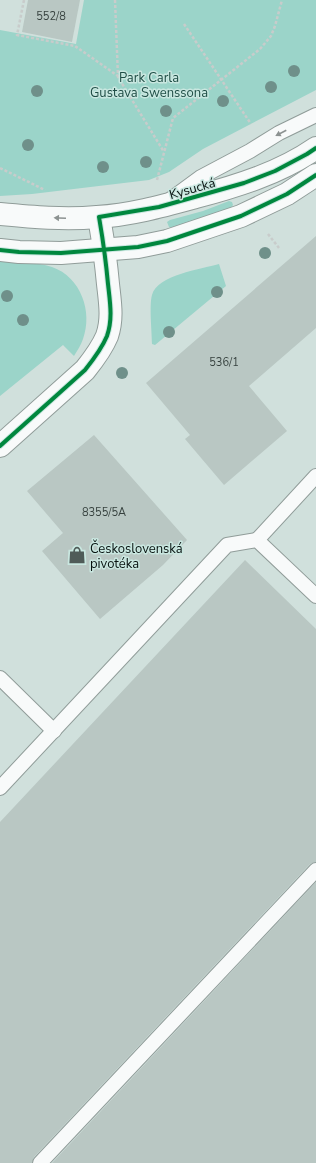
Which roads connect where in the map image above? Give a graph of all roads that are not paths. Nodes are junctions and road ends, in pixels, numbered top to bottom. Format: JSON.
{"nodes":[{"id":1,"x":316,"y":115,"type":"edge"},
{"id":2,"x":316,"y":148,"type":"edge"},
{"id":3,"x":316,"y":174,"type":"edge"},
{"id":4,"x":159,"y":208,"type":"junction"},
{"id":5,"x":0,"y":214,"type":"edge"},
{"id":6,"x":98,"y":217,"type":"junction"},
{"id":7,"x":0,"y":250,"type":"edge"},
{"id":8,"x":105,"y":250,"type":"junction"},
{"id":9,"x":1,"y":444,"type":"edge"},
{"id":10,"x":316,"y":476,"type":"edge"},
{"id":11,"x":257,"y":540,"type":"junction"},
{"id":12,"x":316,"y":596,"type":"edge"},
{"id":13,"x":0,"y":678,"type":"edge"},
{"id":14,"x":54,"y":731,"type":"junction"},
{"id":15,"x":0,"y":788,"type":"edge"},
{"id":16,"x":316,"y":870,"type":"edge"},
{"id":17,"x":40,"y":1163,"type":"edge"}],
"edges":[{"from":1,"to":4,"type":"lane","one_way":true},
{"from":2,"to":4,"type":"street","name":"Kysucká"},
{"from":3,"to":8,"type":"street"},
{"from":4,"to":6,"type":"street","name":"Kysucká"},
{"from":6,"to":5,"type":"street","name":"Kysucká","one_way":true},
{"from":6,"to":8,"type":"street"},
{"from":7,"to":8,"type":"street"},
{"from":8,"to":9,"type":"street"},
{"from":10,"to":11,"type":"lane"},
{"from":11,"to":12,"type":"lane"},
{"from":11,"to":14,"type":"lane"},
{"from":13,"to":14,"type":"lane"},
{"from":14,"to":15,"type":"lane"},
{"from":16,"to":17,"type":"lane"}]}
